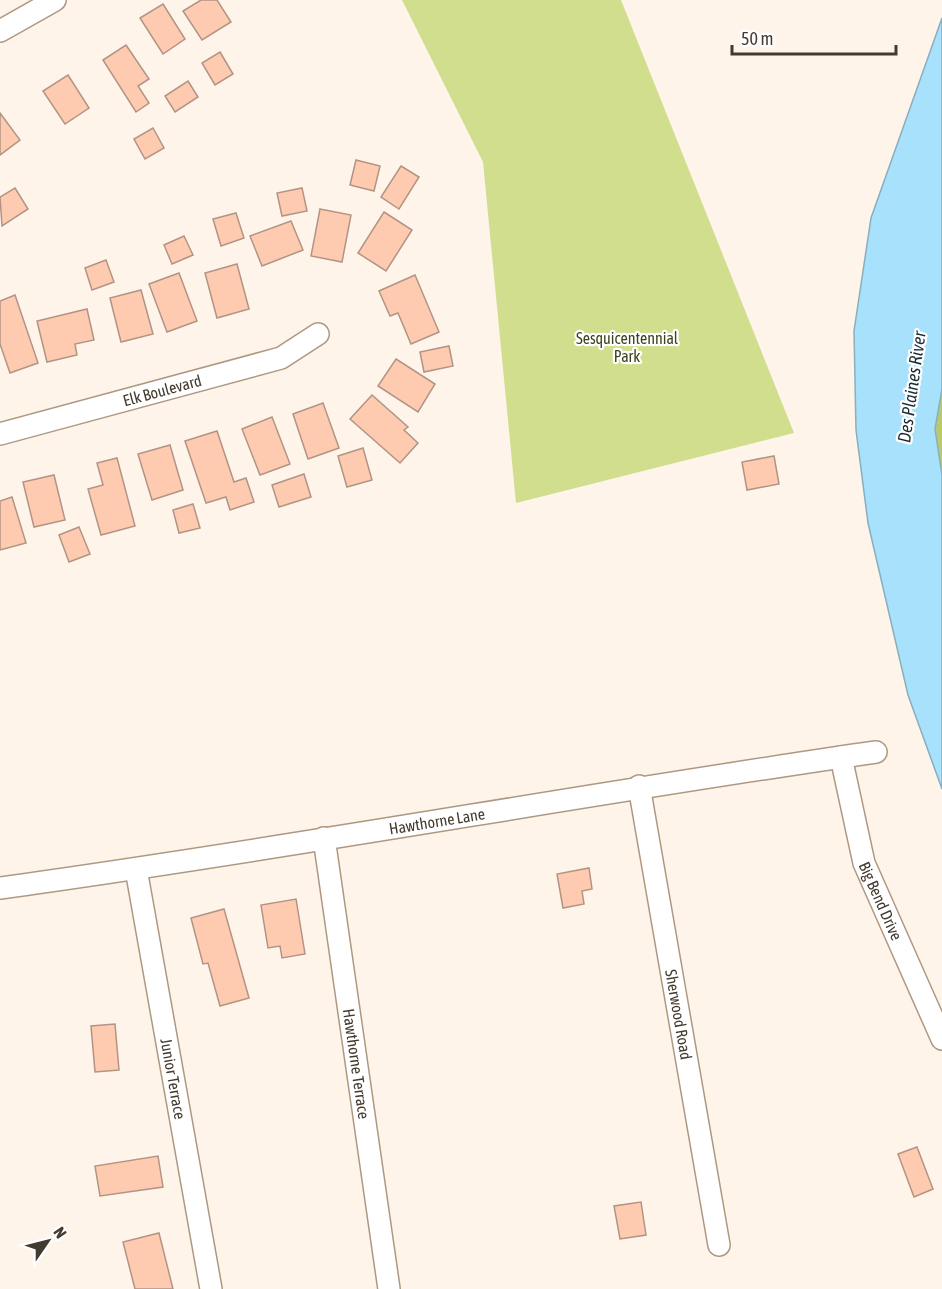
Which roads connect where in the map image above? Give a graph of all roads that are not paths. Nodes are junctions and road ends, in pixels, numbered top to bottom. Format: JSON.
{"nodes":[{"id":1,"x":54,"y":0,"type":"edge"},
{"id":2,"x":0,"y":31,"type":"edge"},
{"id":3,"x":318,"y":334,"type":"dead end"},
{"id":4,"x":0,"y":434,"type":"edge"},
{"id":5,"x":876,"y":752,"type":"dead end"},
{"id":6,"x":841,"y":757,"type":"junction"},
{"id":7,"x":639,"y":786,"type":"junction"},
{"id":8,"x":324,"y":838,"type":"junction"},
{"id":9,"x":136,"y":869,"type":"junction"},
{"id":10,"x":0,"y":888,"type":"edge"},
{"id":11,"x":942,"y":1039,"type":"edge"},
{"id":12,"x":718,"y":1245,"type":"dead end"},
{"id":13,"x":211,"y":1289,"type":"edge"},
{"id":14,"x":389,"y":1289,"type":"edge"}],
"edges":[{"from":1,"to":2,"type":"street"},
{"from":3,"to":4,"type":"street","name":"Elk Boulevard"},
{"from":5,"to":6,"type":"street","name":"Hawthorne Lane"},
{"from":6,"to":7,"type":"street","name":"Hawthorne Lane"},
{"from":6,"to":11,"type":"street","name":"Big Bend Drive"},
{"from":7,"to":8,"type":"street","name":"Hawthorne Lane"},
{"from":7,"to":12,"type":"street","name":"Sherwood Road"},
{"from":8,"to":9,"type":"street","name":"Hawthorne Lane"},
{"from":8,"to":14,"type":"street","name":"Hawthorne Terrace"},
{"from":9,"to":10,"type":"street","name":"Hawthorne Lane"},
{"from":9,"to":13,"type":"street","name":"Junior Terrace"}]}
